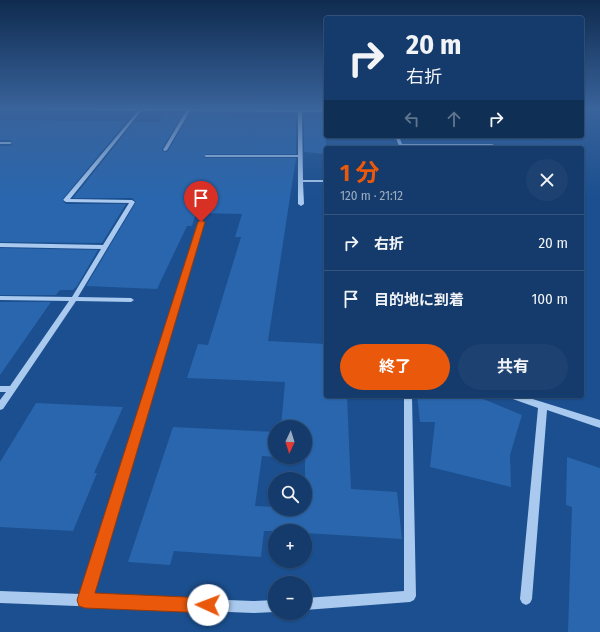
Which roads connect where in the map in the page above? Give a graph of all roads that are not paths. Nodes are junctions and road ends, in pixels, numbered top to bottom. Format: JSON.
{"nodes":[{"id":1,"x":117,"y":138,"type":"edge"},
{"id":2,"x":172,"y":138,"type":"edge"},
{"id":3,"x":300,"y":138,"type":"edge"},
{"id":4,"x":0,"y":143,"type":"edge"},
{"id":5,"x":10,"y":143,"type":"dead end"},
{"id":6,"x":492,"y":145,"type":"dead end"},
{"id":7,"x":401,"y":146,"type":"edge"},
{"id":8,"x":165,"y":150,"type":"dead end"},
{"id":9,"x":206,"y":156,"type":"dead end"},
{"id":10,"x":300,"y":156,"type":"junction"},
{"id":11,"x":301,"y":181,"type":"junction"},
{"id":12,"x":324,"y":181,"type":"edge"},
{"id":13,"x":301,"y":204,"type":"dead end"},
{"id":14,"x":201,"y":222,"type":"dead end"},
{"id":15,"x":0,"y":245,"type":"edge"},
{"id":16,"x":105,"y":247,"type":"junction"},
{"id":17,"x":0,"y":298,"type":"edge"},
{"id":18,"x":74,"y":299,"type":"junction"},
{"id":19,"x":131,"y":300,"type":"dead end"},
{"id":20,"x":0,"y":389,"type":"edge"},
{"id":21,"x":12,"y":389,"type":"junction"},
{"id":22,"x":408,"y":398,"type":"edge"},
{"id":23,"x":519,"y":398,"type":"edge"},
{"id":24,"x":543,"y":406,"type":"junction"},
{"id":25,"x":0,"y":407,"type":"edge"},
{"id":26,"x":600,"y":424,"type":"edge"},
{"id":27,"x":0,"y":598,"type":"edge"},
{"id":28,"x":526,"y":599,"type":"dead end"},
{"id":29,"x":85,"y":600,"type":"junction"},
{"id":30,"x":312,"y":603,"type":"edge"},
{"id":31,"x":268,"y":606,"type":"edge"}],
"edges":[{"from":1,"to":16,"type":"street"},
{"from":2,"to":8,"type":"street"},
{"from":3,"to":10,"type":"street"},
{"from":4,"to":5,"type":"street"},
{"from":6,"to":7,"type":"street"},
{"from":9,"to":10,"type":"street"},
{"from":10,"to":11,"type":"street"},
{"from":11,"to":12,"type":"street"},
{"from":11,"to":13,"type":"street"},
{"from":14,"to":29,"type":"street"},
{"from":15,"to":16,"type":"street"},
{"from":16,"to":18,"type":"street"},
{"from":17,"to":18,"type":"street"},
{"from":18,"to":19,"type":"street"},
{"from":18,"to":21,"type":"street"},
{"from":20,"to":21,"type":"street"},
{"from":21,"to":25,"type":"street"},
{"from":22,"to":30,"type":"street"},
{"from":23,"to":24,"type":"street"},
{"from":24,"to":26,"type":"street"},
{"from":24,"to":28,"type":"street"},
{"from":27,"to":29,"type":"street"},
{"from":29,"to":31,"type":"street"}]}
